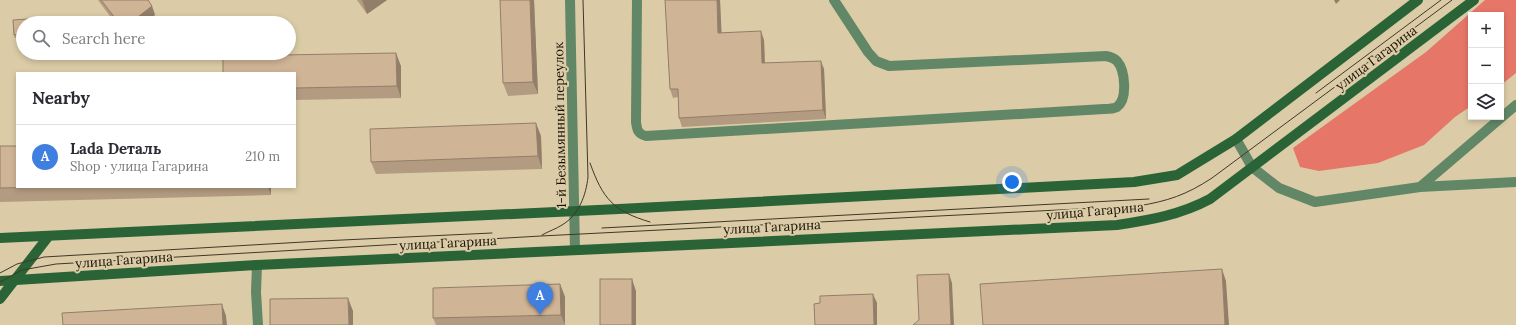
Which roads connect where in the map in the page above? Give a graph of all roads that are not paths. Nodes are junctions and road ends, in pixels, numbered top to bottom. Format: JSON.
{"nodes":[{"id":1,"x":570,"y":0,"type":"edge"},
{"id":2,"x":636,"y":0,"type":"edge"},
{"id":3,"x":834,"y":0,"type":"edge"},
{"id":4,"x":1418,"y":0,"type":"edge"},
{"id":5,"x":1467,"y":2,"type":"edge"},
{"id":6,"x":1516,"y":105,"type":"edge"},
{"id":7,"x":1236,"y":139,"type":"junction"},
{"id":8,"x":1252,"y":167,"type":"junction"},
{"id":9,"x":1516,"y":182,"type":"edge"},
{"id":10,"x":1420,"y":187,"type":"junction"},
{"id":11,"x":575,"y":211,"type":"junction"},
{"id":12,"x":48,"y":236,"type":"junction"},
{"id":13,"x":0,"y":238,"type":"edge"},
{"id":14,"x":575,"y":250,"type":"junction"},
{"id":15,"x":257,"y":265,"type":"junction"},
{"id":16,"x":14,"y":280,"type":"junction"},
{"id":17,"x":0,"y":281,"type":"edge"},
{"id":18,"x":0,"y":299,"type":"edge"},
{"id":19,"x":258,"y":325,"type":"edge"}],
"edges":[{"from":1,"to":11,"type":"street","name":"1-й Безымянный переулок"},
{"from":2,"to":3,"type":"street"},
{"from":4,"to":7,"type":"main road","name":"улица Гагарина"},
{"from":5,"to":8,"type":"main road","name":"улица Гагарина"},
{"from":6,"to":10,"type":"street"},
{"from":7,"to":8,"type":"street"},
{"from":7,"to":11,"type":"main road","name":"улица Гагарина"},
{"from":8,"to":10,"type":"street"},
{"from":8,"to":14,"type":"main road","name":"улица Гагарина"},
{"from":9,"to":10,"type":"street"},
{"from":11,"to":12,"type":"main road","name":"улица Гагарина"},
{"from":11,"to":14,"type":"street","name":"1-й Безымянный переулок"},
{"from":12,"to":13,"type":"main road","name":"улица Гагарина"},
{"from":12,"to":16,"type":"main road"},
{"from":14,"to":15,"type":"main road","name":"улица Гагарина"},
{"from":15,"to":16,"type":"main road","name":"улица Гагарина"},
{"from":15,"to":19,"type":"street"},
{"from":16,"to":17,"type":"main road","name":"улица Гагарина"},
{"from":16,"to":18,"type":"main road"}]}
